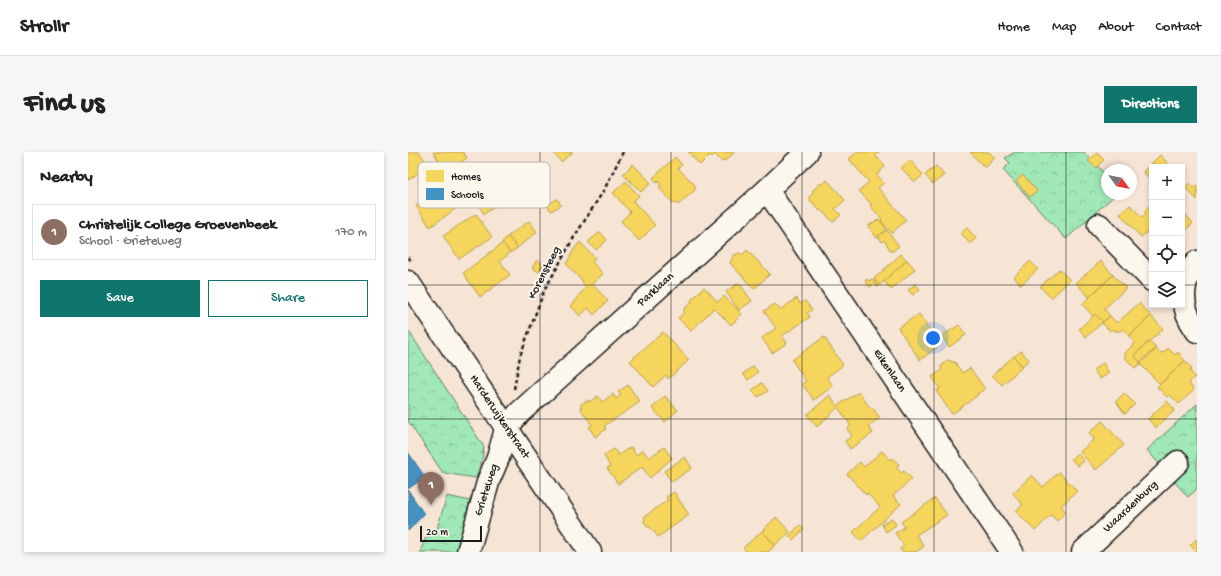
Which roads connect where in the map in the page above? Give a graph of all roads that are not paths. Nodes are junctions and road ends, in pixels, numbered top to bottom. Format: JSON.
{"nodes":[{"id":1,"x":807,"y":152,"type":"edge"},
{"id":2,"x":767,"y":190,"type":"junction"},
{"id":3,"x":1100,"y":225,"type":"dead end"},
{"id":4,"x":1197,"y":262,"type":"edge"},
{"id":5,"x":1149,"y":277,"type":"edge"},
{"id":6,"x":408,"y":282,"type":"edge"},
{"id":7,"x":1185,"y":282,"type":"edge"},
{"id":8,"x":1185,"y":308,"type":"edge"},
{"id":9,"x":1197,"y":331,"type":"edge"},
{"id":10,"x":512,"y":421,"type":"junction"},
{"id":11,"x":1178,"y":462,"type":"dead end"},
{"id":12,"x":468,"y":552,"type":"edge"},
{"id":13,"x":590,"y":552,"type":"edge"},
{"id":14,"x":1012,"y":552,"type":"edge"},
{"id":15,"x":1084,"y":552,"type":"edge"}],
"edges":[{"from":1,"to":2,"type":"street","name":"Parklaan"},
{"from":2,"to":10,"type":"street","name":"Parklaan"},
{"from":2,"to":14,"type":"street","name":"Eikenlaan"},
{"from":3,"to":5,"type":"street"},
{"from":4,"to":7,"type":"street"},
{"from":6,"to":10,"type":"street","name":"Harderwijkerstraat"},
{"from":8,"to":9,"type":"street"},
{"from":10,"to":12,"type":"street","name":"Grieteweg"},
{"from":10,"to":13,"type":"street","name":"Harderwijkerstraat"},
{"from":11,"to":15,"type":"street","name":"Waardenburg"}]}
